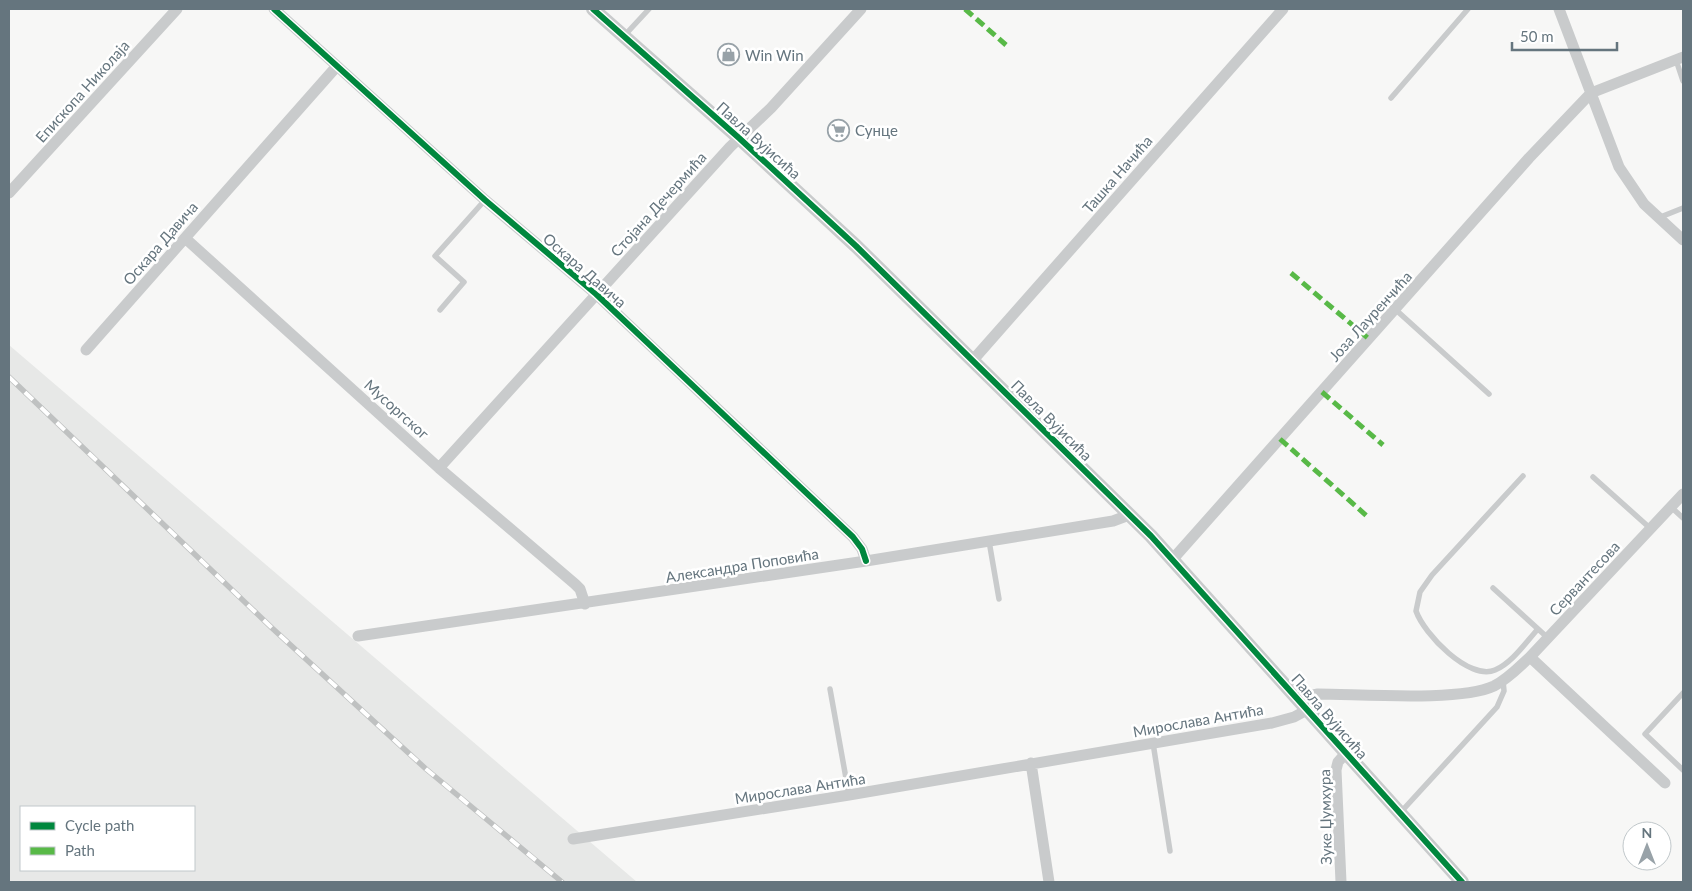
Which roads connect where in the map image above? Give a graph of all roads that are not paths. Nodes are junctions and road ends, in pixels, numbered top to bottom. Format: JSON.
{"nodes":[{"id":1,"x":177,"y":9,"type":"edge"},
{"id":2,"x":274,"y":9,"type":"edge"},
{"id":3,"x":592,"y":9,"type":"edge"},
{"id":4,"x":649,"y":9,"type":"edge"},
{"id":5,"x":862,"y":9,"type":"edge"},
{"id":6,"x":1284,"y":9,"type":"edge"},
{"id":7,"x":1468,"y":9,"type":"edge"},
{"id":8,"x":1559,"y":9,"type":"edge"},
{"id":9,"x":624,"y":36,"type":"junction"},
{"id":10,"x":1679,"y":59,"type":"edge"},
{"id":11,"x":337,"y":66,"type":"junction"},
{"id":12,"x":1683,"y":80,"type":"edge"},
{"id":13,"x":1591,"y":93,"type":"junction"},
{"id":14,"x":1391,"y":98,"type":"dead end"},
{"id":15,"x":739,"y":138,"type":"junction"},
{"id":16,"x":9,"y":193,"type":"edge"},
{"id":17,"x":485,"y":200,"type":"junction"},
{"id":18,"x":1683,"y":208,"type":"edge"},
{"id":19,"x":1658,"y":218,"type":"junction"},
{"id":20,"x":184,"y":238,"type":"junction"},
{"id":21,"x":1683,"y":240,"type":"edge"},
{"id":22,"x":596,"y":294,"type":"junction"},
{"id":23,"x":440,"y":310,"type":"dead end"},
{"id":24,"x":1396,"y":310,"type":"junction"},
{"id":25,"x":86,"y":350,"type":"dead end"},
{"id":26,"x":973,"y":360,"type":"junction"},
{"id":27,"x":1489,"y":394,"type":"dead end"},
{"id":28,"x":439,"y":468,"type":"junction"},
{"id":29,"x":1523,"y":476,"type":"dead end"},
{"id":30,"x":1593,"y":477,"type":"dead end"},
{"id":31,"x":1683,"y":494,"type":"edge"},
{"id":32,"x":1671,"y":508,"type":"junction"},
{"id":33,"x":1129,"y":515,"type":"junction"},
{"id":34,"x":1683,"y":518,"type":"edge"},
{"id":35,"x":1651,"y":529,"type":"junction"},
{"id":36,"x":989,"y":542,"type":"junction"},
{"id":37,"x":1172,"y":560,"type":"junction"},
{"id":38,"x":866,"y":561,"type":"junction"},
{"id":39,"x":1493,"y":588,"type":"dead end"},
{"id":40,"x":999,"y":599,"type":"dead end"},
{"id":41,"x":585,"y":604,"type":"junction"},
{"id":42,"x":1538,"y":630,"type":"junction"},
{"id":43,"x":358,"y":636,"type":"dead end"},
{"id":44,"x":1548,"y":638,"type":"junction"},
{"id":45,"x":1530,"y":657,"type":"junction"},
{"id":46,"x":1504,"y":680,"type":"junction"},
{"id":47,"x":830,"y":689,"type":"dead end"},
{"id":48,"x":1683,"y":693,"type":"edge"},
{"id":49,"x":1298,"y":698,"type":"junction"},
{"id":50,"x":1308,"y":710,"type":"junction"},
{"id":51,"x":1153,"y":743,"type":"junction"},
{"id":52,"x":1345,"y":754,"type":"junction"},
{"id":53,"x":1031,"y":763,"type":"junction"},
{"id":54,"x":1683,"y":770,"type":"edge"},
{"id":55,"x":1665,"y":782,"type":"dead end"},
{"id":56,"x":849,"y":795,"type":"junction"},
{"id":57,"x":1400,"y":813,"type":"junction"},
{"id":58,"x":573,"y":839,"type":"dead end"},
{"id":59,"x":1170,"y":851,"type":"dead end"},
{"id":60,"x":1049,"y":882,"type":"edge"},
{"id":61,"x":1341,"y":882,"type":"edge"},
{"id":62,"x":1462,"y":882,"type":"edge"}],
"edges":[{"from":1,"to":16,"type":"street","name":"Епископа Николаја"},
{"from":2,"to":11,"type":"street","name":"Оскара Давича"},
{"from":3,"to":9,"type":"street","name":"Павла Вујисића"},
{"from":4,"to":9,"type":"lane"},
{"from":5,"to":15,"type":"street","name":"Стојана Дечермића"},
{"from":6,"to":26,"type":"street","name":"Ташка Начића"},
{"from":7,"to":14,"type":"lane"},
{"from":8,"to":13,"type":"street"},
{"from":9,"to":15,"type":"street","name":"Павла Вујисића"},
{"from":10,"to":12,"type":"lane"},
{"from":10,"to":13,"type":"street"},
{"from":11,"to":17,"type":"street","name":"Оскара Давича"},
{"from":11,"to":20,"type":"street","name":"Оскара Давича"},
{"from":13,"to":19,"type":"street"},
{"from":13,"to":24,"type":"street","name":"Јоза Лауренчића"},
{"from":15,"to":22,"type":"street","name":"Стојана Дечермића"},
{"from":15,"to":26,"type":"street","name":"Павла Вујисића"},
{"from":17,"to":22,"type":"street","name":"Оскара Давича"},
{"from":17,"to":23,"type":"lane"},
{"from":18,"to":19,"type":"lane"},
{"from":19,"to":21,"type":"street"},
{"from":20,"to":25,"type":"street","name":"Оскара Давича"},
{"from":20,"to":28,"type":"street","name":"Мусоргског"},
{"from":22,"to":28,"type":"street","name":"Стојана Дечермића"},
{"from":22,"to":38,"type":"street","name":"Оскара Давича"},
{"from":24,"to":27,"type":"lane"},
{"from":24,"to":37,"type":"street","name":"Јоза Лауренчића"},
{"from":26,"to":33,"type":"street","name":"Павла Вујисића"},
{"from":28,"to":41,"type":"street","name":"Мусоргског"},
{"from":29,"to":42,"type":"lane"},
{"from":30,"to":35,"type":"lane"},
{"from":31,"to":32,"type":"street","name":"Сервантесова"},
{"from":32,"to":34,"type":"lane"},
{"from":32,"to":35,"type":"street","name":"Сервантесова"},
{"from":33,"to":36,"type":"street","name":"Александра Поповића"},
{"from":33,"to":37,"type":"street","name":"Павла Вујисића"},
{"from":35,"to":44,"type":"street","name":"Сервантесова"},
{"from":36,"to":38,"type":"street","name":"Александра Поповића"},
{"from":36,"to":40,"type":"lane"},
{"from":37,"to":49,"type":"street","name":"Павла Вујисића"},
{"from":38,"to":41,"type":"street","name":"Александра Поповића"},
{"from":39,"to":42,"type":"lane"},
{"from":41,"to":43,"type":"street","name":"Александра Поповића"},
{"from":42,"to":44,"type":"lane"},
{"from":44,"to":45,"type":"street","name":"Сервантесова"},
{"from":45,"to":46,"type":"street","name":"Сервантесова"},
{"from":45,"to":55,"type":"street"},
{"from":46,"to":49,"type":"street","name":"Сервантесова"},
{"from":46,"to":57,"type":"lane"},
{"from":47,"to":56,"type":"lane"},
{"from":48,"to":54,"type":"lane"},
{"from":49,"to":50,"type":"street","name":"Павла Вујисића"},
{"from":50,"to":51,"type":"street","name":"Мирослава Антића"},
{"from":50,"to":52,"type":"street","name":"Павла Вујисића"},
{"from":51,"to":53,"type":"street","name":"Мирослава Антића"},
{"from":51,"to":59,"type":"lane"},
{"from":52,"to":57,"type":"street","name":"Павла Вујисића"},
{"from":52,"to":61,"type":"street","name":"Зуке Џумхура"},
{"from":53,"to":56,"type":"street","name":"Мирослава Антића"},
{"from":53,"to":60,"type":"street"},
{"from":56,"to":58,"type":"street","name":"Мирослава Антића"},
{"from":57,"to":62,"type":"street","name":"Павла Вујисића"}]}
